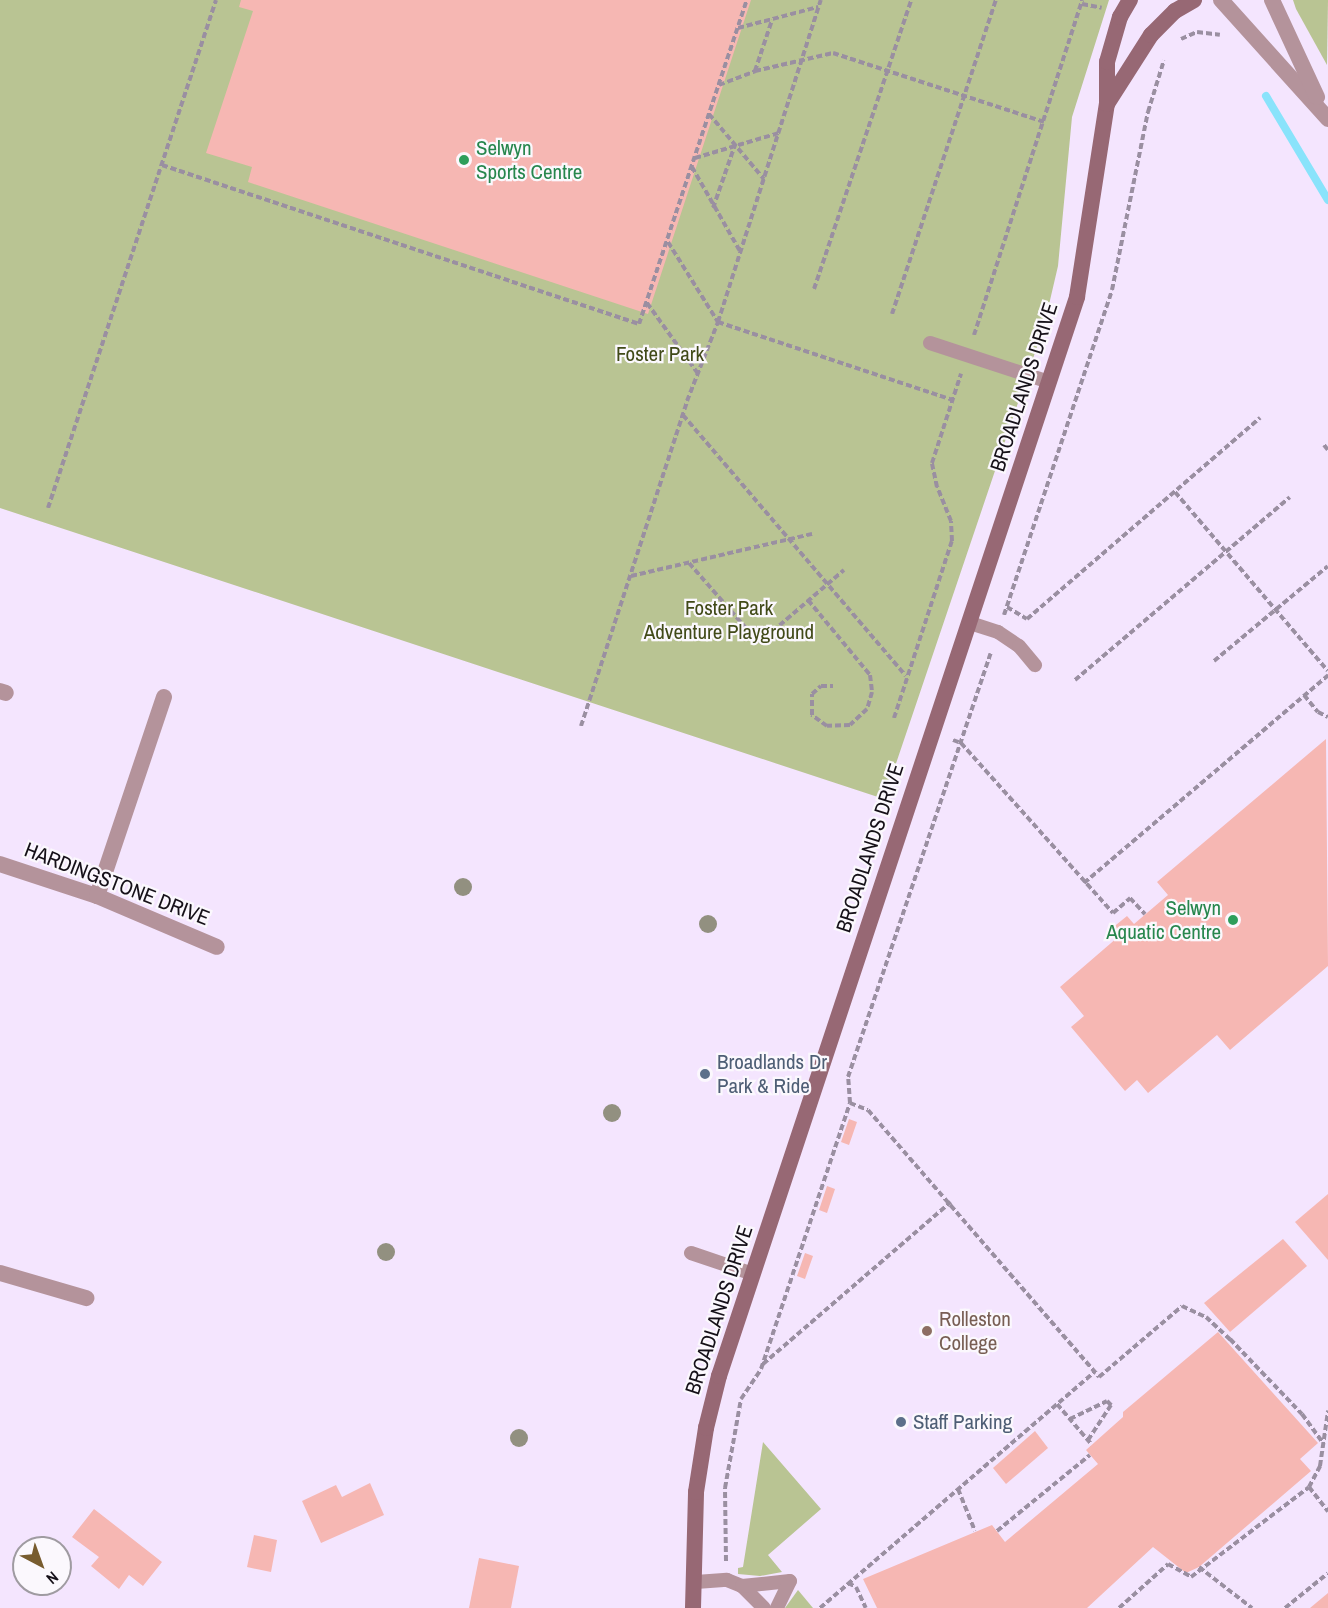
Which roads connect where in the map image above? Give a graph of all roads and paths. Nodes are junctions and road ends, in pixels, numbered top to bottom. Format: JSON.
{"nodes":[{"id":1,"x":216,"y":0,"type":"edge"},
{"id":2,"x":747,"y":0,"type":"edge"},
{"id":3,"x":820,"y":0,"type":"edge"},
{"id":4,"x":911,"y":0,"type":"edge"},
{"id":5,"x":996,"y":0,"type":"edge"},
{"id":6,"x":1130,"y":0,"type":"edge"},
{"id":7,"x":1194,"y":0,"type":"edge"},
{"id":8,"x":1221,"y":0,"type":"edge"},
{"id":9,"x":1272,"y":0,"type":"edge"},
{"id":10,"x":1082,"y":4,"type":"dead end"},
{"id":11,"x":818,"y":6,"type":"junction"},
{"id":12,"x":1107,"y":11,"type":"dead end"},
{"id":13,"x":772,"y":19,"type":"junction"},
{"id":14,"x":737,"y":28,"type":"junction"},
{"id":15,"x":1224,"y":37,"type":"dead end"},
{"id":16,"x":1177,"y":41,"type":"dead end"},
{"id":17,"x":805,"y":57,"type":"junction"},
{"id":18,"x":1165,"y":57,"type":"dead end"},
{"id":19,"x":888,"y":70,"type":"junction"},
{"id":20,"x":755,"y":71,"type":"junction"},
{"id":21,"x":719,"y":85,"type":"junction"},
{"id":22,"x":964,"y":96,"type":"junction"},
{"id":23,"x":1107,"y":104,"type":"junction"},
{"id":24,"x":709,"y":113,"type":"junction"},
{"id":25,"x":1328,"y":118,"type":"edge"},
{"id":26,"x":1044,"y":122,"type":"dead end"},
{"id":27,"x":780,"y":133,"type":"junction"},
{"id":28,"x":736,"y":145,"type":"junction"},
{"id":29,"x":695,"y":158,"type":"junction"},
{"id":30,"x":162,"y":165,"type":"junction"},
{"id":31,"x":692,"y":166,"type":"junction"},
{"id":32,"x":764,"y":180,"type":"junction"},
{"id":33,"x":713,"y":208,"type":"junction"},
{"id":34,"x":668,"y":242,"type":"junction"},
{"id":35,"x":741,"y":252,"type":"junction"},
{"id":36,"x":814,"y":289,"type":"dead end"},
{"id":37,"x":647,"y":302,"type":"junction"},
{"id":38,"x":892,"y":314,"type":"dead end"},
{"id":39,"x":718,"y":322,"type":"junction"},
{"id":40,"x":930,"y":343,"type":"dead end"},
{"id":41,"x":699,"y":375,"type":"junction"},
{"id":42,"x":1049,"y":382,"type":"junction"},
{"id":43,"x":952,"y":400,"type":"dead end"},
{"id":44,"x":683,"y":415,"type":"junction"},
{"id":45,"x":1260,"y":418,"type":"dead end"},
{"id":46,"x":1324,"y":445,"type":"dead end"},
{"id":47,"x":1328,"y":450,"type":"edge"},
{"id":48,"x":1174,"y":492,"type":"junction"},
{"id":49,"x":1290,"y":497,"type":"dead end"},
{"id":50,"x":48,"y":507,"type":"dead end"},
{"id":51,"x":812,"y":534,"type":"dead end"},
{"id":52,"x":789,"y":539,"type":"junction"},
{"id":53,"x":1226,"y":552,"type":"junction"},
{"id":54,"x":689,"y":563,"type":"junction"},
{"id":55,"x":1328,"y":566,"type":"edge"},
{"id":56,"x":844,"y":570,"type":"dead end"},
{"id":57,"x":631,"y":576,"type":"junction"},
{"id":58,"x":827,"y":584,"type":"junction"},
{"id":59,"x":808,"y":600,"type":"junction"},
{"id":60,"x":1007,"y":607,"type":"junction"},
{"id":61,"x":1276,"y":609,"type":"junction"},
{"id":62,"x":970,"y":623,"type":"junction"},
{"id":63,"x":998,"y":632,"type":"junction"},
{"id":64,"x":1214,"y":661,"type":"dead end"},
{"id":65,"x":1035,"y":665,"type":"dead end"},
{"id":66,"x":1328,"y":673,"type":"edge"},
{"id":67,"x":907,"y":677,"type":"dead end"},
{"id":68,"x":1075,"y":680,"type":"dead end"},
{"id":69,"x":833,"y":686,"type":"dead end"},
{"id":70,"x":1304,"y":695,"type":"junction"},
{"id":71,"x":164,"y":697,"type":"dead end"},
{"id":72,"x":1328,"y":717,"type":"edge"},
{"id":73,"x":581,"y":726,"type":"dead end"},
{"id":74,"x":950,"y":739,"type":"dead end"},
{"id":75,"x":961,"y":743,"type":"junction"},
{"id":76,"x":0,"y":864,"type":"edge"},
{"id":77,"x":1084,"y":883,"type":"junction"},
{"id":78,"x":97,"y":896,"type":"junction"},
{"id":79,"x":1145,"y":914,"type":"dead end"},
{"id":80,"x":217,"y":947,"type":"dead end"},
{"id":81,"x":850,"y":1103,"type":"junction"},
{"id":82,"x":951,"y":1202,"type":"junction"},
{"id":83,"x":691,"y":1253,"type":"dead end"},
{"id":84,"x":0,"y":1273,"type":"edge"},
{"id":85,"x":753,"y":1274,"type":"junction"},
{"id":86,"x":86,"y":1298,"type":"dead end"},
{"id":87,"x":763,"y":1364,"type":"junction"},
{"id":88,"x":1095,"y":1372,"type":"junction"},
{"id":89,"x":1057,"y":1404,"type":"junction"},
{"id":90,"x":1327,"y":1414,"type":"edge"},
{"id":91,"x":1070,"y":1419,"type":"junction"},
{"id":92,"x":1088,"y":1440,"type":"junction"},
{"id":93,"x":1322,"y":1442,"type":"junction"},
{"id":94,"x":1092,"y":1444,"type":"dead end"},
{"id":95,"x":1090,"y":1455,"type":"dead end"},
{"id":96,"x":1309,"y":1487,"type":"junction"},
{"id":97,"x":958,"y":1489,"type":"junction"},
{"id":98,"x":1328,"y":1510,"type":"edge"},
{"id":99,"x":975,"y":1531,"type":"dead end"},
{"id":100,"x":997,"y":1531,"type":"dead end"},
{"id":101,"x":1199,"y":1567,"type":"dead end"},
{"id":102,"x":1328,"y":1572,"type":"edge"},
{"id":103,"x":727,"y":1580,"type":"junction"},
{"id":104,"x":696,"y":1582,"type":"junction"},
{"id":105,"x":848,"y":1583,"type":"junction"},
{"id":106,"x":742,"y":1586,"type":"junction"},
{"id":107,"x":693,"y":1608,"type":"edge"},
{"id":108,"x":764,"y":1608,"type":"edge"},
{"id":109,"x":777,"y":1608,"type":"edge"},
{"id":110,"x":820,"y":1608,"type":"edge"},
{"id":111,"x":866,"y":1608,"type":"edge"},
{"id":112,"x":1119,"y":1608,"type":"edge"},
{"id":113,"x":1252,"y":1608,"type":"edge"},
{"id":114,"x":1285,"y":1608,"type":"edge"}],
"edges":[{"from":1,"to":30,"type":"path"},
{"from":2,"to":14,"type":"path"},
{"from":3,"to":11,"type":"path"},
{"from":4,"to":19,"type":"path"},
{"from":5,"to":22,"type":"path"},
{"from":6,"to":23,"type":"main road","name":"BROADLANDS DRIVE"},
{"from":7,"to":23,"type":"main road","name":"BROADLANDS DRIVE"},
{"from":8,"to":25,"type":"street"},
{"from":9,"to":25,"type":"street"},
{"from":10,"to":12,"type":"path"},
{"from":11,"to":13,"type":"path"},
{"from":11,"to":17,"type":"path"},
{"from":13,"to":14,"type":"path"},
{"from":13,"to":20,"type":"path"},
{"from":14,"to":21,"type":"path"},
{"from":15,"to":16,"type":"path"},
{"from":17,"to":19,"type":"path"},
{"from":17,"to":20,"type":"path"},
{"from":17,"to":27,"type":"path"},
{"from":18,"to":60,"type":"path"},
{"from":19,"to":22,"type":"path"},
{"from":19,"to":36,"type":"path"},
{"from":20,"to":21,"type":"path"},
{"from":21,"to":24,"type":"path"},
{"from":22,"to":26,"type":"path"},
{"from":22,"to":38,"type":"path"},
{"from":23,"to":42,"type":"main road","name":"BROADLANDS DRIVE"},
{"from":24,"to":28,"type":"path"},
{"from":24,"to":29,"type":"path"},
{"from":27,"to":28,"type":"path"},
{"from":27,"to":32,"type":"path"},
{"from":28,"to":29,"type":"path"},
{"from":28,"to":32,"type":"path"},
{"from":28,"to":33,"type":"path"},
{"from":29,"to":31,"type":"path"},
{"from":30,"to":37,"type":"path"},
{"from":30,"to":50,"type":"path"},
{"from":31,"to":33,"type":"path"},
{"from":31,"to":34,"type":"path"},
{"from":32,"to":35,"type":"path"},
{"from":33,"to":35,"type":"path"},
{"from":34,"to":37,"type":"path"},
{"from":34,"to":39,"type":"path"},
{"from":35,"to":39,"type":"path"},
{"from":37,"to":41,"type":"path"},
{"from":39,"to":41,"type":"path"},
{"from":39,"to":43,"type":"path"},
{"from":40,"to":42,"type":"lane"},
{"from":41,"to":44,"type":"path"},
{"from":42,"to":62,"type":"main road","name":"BROADLANDS DRIVE"},
{"from":44,"to":52,"type":"path"},
{"from":44,"to":57,"type":"path"},
{"from":45,"to":48,"type":"path"},
{"from":46,"to":47,"type":"path"},
{"from":48,"to":53,"type":"path"},
{"from":48,"to":60,"type":"path"},
{"from":49,"to":53,"type":"path"},
{"from":51,"to":52,"type":"path"},
{"from":52,"to":54,"type":"path"},
{"from":52,"to":58,"type":"path"},
{"from":53,"to":61,"type":"path"},
{"from":53,"to":68,"type":"path"},
{"from":54,"to":57,"type":"path"},
{"from":54,"to":59,"type":"path"},
{"from":55,"to":61,"type":"path"},
{"from":56,"to":58,"type":"path"},
{"from":57,"to":73,"type":"path"},
{"from":58,"to":59,"type":"path"},
{"from":58,"to":67,"type":"path"},
{"from":59,"to":69,"type":"path"},
{"from":60,"to":63,"type":"path"},
{"from":61,"to":64,"type":"path"},
{"from":61,"to":66,"type":"path"},
{"from":62,"to":63,"type":"lane"},
{"from":62,"to":85,"type":"main road","name":"BROADLANDS DRIVE"},
{"from":63,"to":65,"type":"lane"},
{"from":63,"to":75,"type":"path"},
{"from":66,"to":70,"type":"path"},
{"from":70,"to":72,"type":"path"},
{"from":70,"to":77,"type":"path"},
{"from":71,"to":78,"type":"street"},
{"from":74,"to":75,"type":"path"},
{"from":75,"to":77,"type":"path"},
{"from":75,"to":81,"type":"path"},
{"from":76,"to":78,"type":"street","name":"HARDINGSTONE DRIVE"},
{"from":77,"to":79,"type":"path"},
{"from":78,"to":80,"type":"street","name":"HARDINGSTONE DRIVE"},
{"from":81,"to":82,"type":"path"},
{"from":81,"to":87,"type":"path"},
{"from":82,"to":87,"type":"path"},
{"from":82,"to":88,"type":"path"},
{"from":83,"to":85,"type":"lane"},
{"from":84,"to":86,"type":"street"},
{"from":85,"to":104,"type":"main road","name":"BROADLANDS DRIVE"},
{"from":87,"to":103,"type":"path"},
{"from":88,"to":89,"type":"path"},
{"from":88,"to":93,"type":"path"},
{"from":89,"to":91,"type":"path"},
{"from":89,"to":97,"type":"path"},
{"from":90,"to":93,"type":"path"},
{"from":91,"to":92,"type":"path"},
{"from":91,"to":92,"type":"path"},
{"from":92,"to":94,"type":"path"},
{"from":93,"to":96,"type":"path"},
{"from":95,"to":100,"type":"path"},
{"from":96,"to":98,"type":"path"},
{"from":96,"to":112,"type":"path"},
{"from":97,"to":99,"type":"path"},
{"from":97,"to":105,"type":"path"},
{"from":101,"to":113,"type":"path","bridge":true},
{"from":102,"to":114,"type":"path"},
{"from":103,"to":104,"type":"lane"},
{"from":103,"to":106,"type":"lane"},
{"from":104,"to":107,"type":"main road","name":"BROADLANDS DRIVE"},
{"from":105,"to":110,"type":"path"},
{"from":105,"to":111,"type":"path"},
{"from":106,"to":108,"type":"lane"},
{"from":106,"to":109,"type":"lane"}]}
